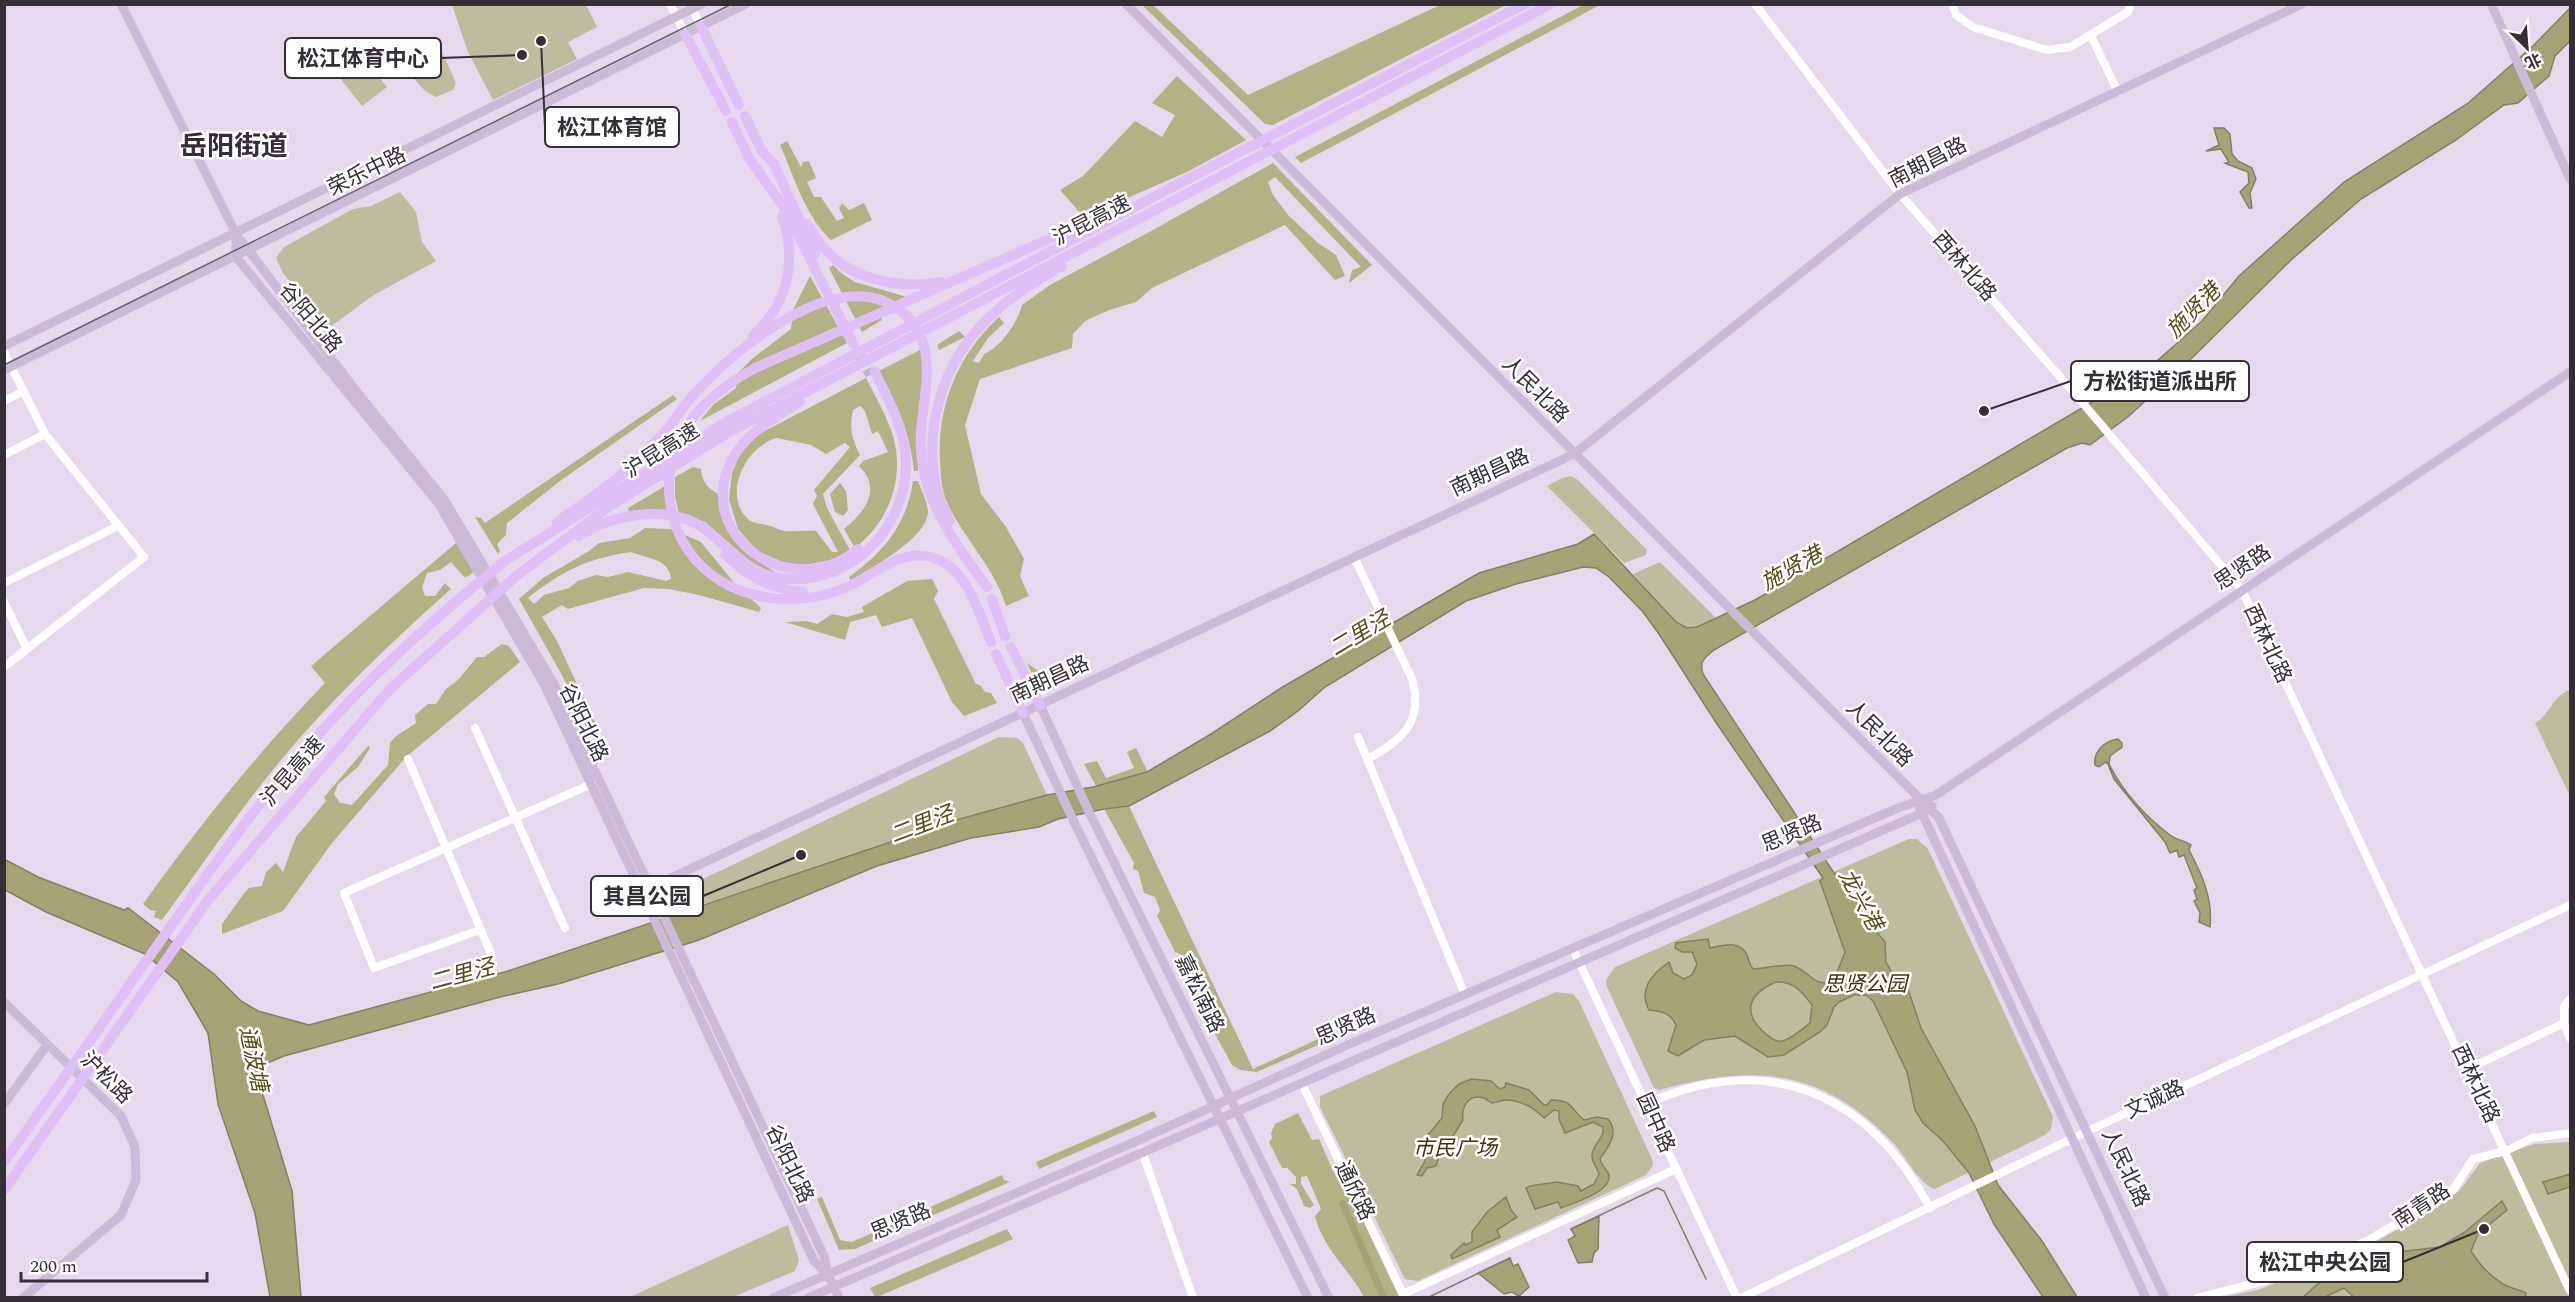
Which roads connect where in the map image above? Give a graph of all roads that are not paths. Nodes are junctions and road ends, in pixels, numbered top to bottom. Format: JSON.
{"nodes":[{"id":1,"x":121,"y":4,"type":"edge"},
{"id":2,"x":670,"y":4,"type":"edge"},
{"id":3,"x":702,"y":4,"type":"edge"},
{"id":4,"x":746,"y":4,"type":"edge"},
{"id":5,"x":1126,"y":4,"type":"edge"},
{"id":6,"x":1525,"y":4,"type":"edge"},
{"id":7,"x":1551,"y":4,"type":"edge"},
{"id":8,"x":1755,"y":4,"type":"edge"},
{"id":9,"x":1952,"y":4,"type":"edge"},
{"id":10,"x":2131,"y":4,"type":"edge"},
{"id":11,"x":2302,"y":4,"type":"edge"},
{"id":12,"x":2491,"y":4,"type":"edge"},
{"id":13,"x":691,"y":7,"type":"edge"},
{"id":14,"x":676,"y":18,"type":"junction"},
{"id":15,"x":701,"y":26,"type":"junction"},
{"id":16,"x":685,"y":34,"type":"junction"},
{"id":17,"x":2091,"y":36,"type":"junction"},
{"id":18,"x":2118,"y":92,"type":"junction"},
{"id":19,"x":740,"y":105,"type":"dead end"},
{"id":20,"x":726,"y":111,"type":"dead end"},
{"id":21,"x":745,"y":116,"type":"dead end"},
{"id":22,"x":732,"y":122,"type":"dead end"},
{"id":23,"x":2571,"y":179,"type":"edge"},
{"id":24,"x":1186,"y":180,"type":"junction"},
{"id":25,"x":1192,"y":191,"type":"junction"},
{"id":26,"x":775,"y":194,"type":"junction"},
{"id":27,"x":1900,"y":195,"type":"junction"},
{"id":28,"x":799,"y":215,"type":"junction"},
{"id":29,"x":236,"y":234,"type":"junction"},
{"id":30,"x":249,"y":250,"type":"junction"},
{"id":31,"x":236,"y":257,"type":"junction"},
{"id":32,"x":965,"y":276,"type":"junction"},
{"id":33,"x":938,"y":323,"type":"junction"},
{"id":34,"x":4,"y":346,"type":"edge"},
{"id":35,"x":739,"y":350,"type":"junction"},
{"id":36,"x":4,"y":352,"type":"edge"},
{"id":37,"x":8,"y":368,"type":"edge"},
{"id":38,"x":2571,"y":372,"type":"edge"},
{"id":39,"x":24,"y":391,"type":"junction"},
{"id":40,"x":4,"y":401,"type":"edge"},
{"id":41,"x":45,"y":434,"type":"junction"},
{"id":42,"x":1574,"y":454,"type":"junction"},
{"id":43,"x":4,"y":455,"type":"edge"},
{"id":44,"x":118,"y":526,"type":"junction"},
{"id":45,"x":710,"y":534,"type":"junction"},
{"id":46,"x":1354,"y":557,"type":"junction"},
{"id":47,"x":505,"y":561,"type":"junction"},
{"id":48,"x":516,"y":579,"type":"junction"},
{"id":49,"x":4,"y":583,"type":"edge"},
{"id":50,"x":2242,"y":590,"type":"junction"},
{"id":51,"x":836,"y":591,"type":"junction"},
{"id":52,"x":992,"y":599,"type":"dead end"},
{"id":53,"x":4,"y":602,"type":"edge"},
{"id":54,"x":1005,"y":636,"type":"dead end"},
{"id":55,"x":991,"y":642,"type":"dead end"},
{"id":56,"x":1011,"y":647,"type":"dead end"},
{"id":57,"x":27,"y":649,"type":"junction"},
{"id":58,"x":996,"y":654,"type":"dead end"},
{"id":59,"x":4,"y":667,"type":"edge"},
{"id":60,"x":1040,"y":705,"type":"junction"},
{"id":61,"x":1023,"y":713,"type":"junction"},
{"id":62,"x":475,"y":728,"type":"dead end"},
{"id":63,"x":1358,"y":737,"type":"dead end"},
{"id":64,"x":408,"y":759,"type":"dead end"},
{"id":65,"x":1368,"y":759,"type":"junction"},
{"id":66,"x":596,"y":782,"type":"junction"},
{"id":67,"x":1936,"y":795,"type":"junction"},
{"id":68,"x":1919,"y":800,"type":"junction"},
{"id":69,"x":1930,"y":809,"type":"junction"},
{"id":70,"x":1920,"y":814,"type":"junction"},
{"id":71,"x":515,"y":818,"type":"junction"},
{"id":72,"x":446,"y":848,"type":"junction"},
{"id":73,"x":651,"y":888,"type":"junction"},
{"id":74,"x":641,"y":892,"type":"junction"},
{"id":75,"x":2571,"y":905,"type":"edge"},
{"id":76,"x":565,"y":928,"type":"dead end"},
{"id":77,"x":480,"y":930,"type":"junction"},
{"id":78,"x":1573,"y":949,"type":"junction"},
{"id":79,"x":675,"y":953,"type":"junction"},
{"id":80,"x":492,"y":956,"type":"dead end"},
{"id":81,"x":1580,"y":964,"type":"junction"},
{"id":82,"x":2423,"y":974,"type":"junction"},
{"id":83,"x":1465,"y":995,"type":"junction"},
{"id":84,"x":2571,"y":999,"type":"edge"},
{"id":85,"x":4,"y":1002,"type":"edge"},
{"id":86,"x":2564,"y":1023,"type":"junction"},
{"id":87,"x":2571,"y":1038,"type":"edge"},
{"id":88,"x":47,"y":1046,"type":"junction"},
{"id":89,"x":2468,"y":1069,"type":"junction"},
{"id":90,"x":1302,"y":1084,"type":"junction"},
{"id":91,"x":1230,"y":1098,"type":"junction"},
{"id":92,"x":4,"y":1104,"type":"edge"},
{"id":93,"x":1646,"y":1104,"type":"junction"},
{"id":94,"x":1214,"y":1106,"type":"junction"},
{"id":95,"x":1236,"y":1110,"type":"junction"},
{"id":96,"x":1219,"y":1117,"type":"junction"},
{"id":97,"x":2088,"y":1131,"type":"junction"},
{"id":98,"x":2571,"y":1133,"type":"edge"},
{"id":99,"x":2074,"y":1138,"type":"junction"},
{"id":100,"x":1142,"y":1151,"type":"junction"},
{"id":101,"x":2506,"y":1151,"type":"junction"},
{"id":102,"x":4,"y":1162,"type":"edge"},
{"id":103,"x":1676,"y":1169,"type":"junction"},
{"id":104,"x":4,"y":1190,"type":"edge"},
{"id":105,"x":1930,"y":1208,"type":"junction"},
{"id":106,"x":828,"y":1274,"type":"junction"},
{"id":107,"x":834,"y":1286,"type":"junction"},
{"id":108,"x":2571,"y":1291,"type":"edge"},
{"id":109,"x":1404,"y":1296,"type":"edge"},
{"id":110,"x":23,"y":1298,"type":"edge"},
{"id":111,"x":773,"y":1298,"type":"edge"},
{"id":112,"x":808,"y":1298,"type":"edge"},
{"id":113,"x":839,"y":1298,"type":"edge"},
{"id":114,"x":1192,"y":1298,"type":"edge"},
{"id":115,"x":1308,"y":1298,"type":"edge"},
{"id":116,"x":1329,"y":1298,"type":"edge"},
{"id":117,"x":1739,"y":1298,"type":"edge"},
{"id":118,"x":2146,"y":1298,"type":"edge"},
{"id":119,"x":2165,"y":1298,"type":"edge"},
{"id":120,"x":2198,"y":1298,"type":"edge"}],
"edges":[{"from":1,"to":29,"type":"main road","name":"谷阳北路"},
{"from":2,"to":14,"type":"street"},
{"from":3,"to":13,"type":"main road","name":"荣乐中路"},
{"from":4,"to":15,"type":"main road","name":"荣乐中路"},
{"from":5,"to":42,"type":"main road","name":"人民北路"},
{"from":6,"to":24,"type":"highway","name":"沪昆高速"},
{"from":7,"to":25,"type":"highway","name":"沪昆高速"},
{"from":8,"to":27,"type":"street","name":"西林北路"},
{"from":9,"to":17,"type":"street"},
{"from":10,"to":17,"type":"street"},
{"from":11,"to":18,"type":"main road","name":"南期昌路"},
{"from":12,"to":23,"type":"main road"},
{"from":13,"to":14,"type":"main road","name":"荣乐中路"},
{"from":13,"to":15,"type":"street"},
{"from":14,"to":16,"type":"street"},
{"from":14,"to":29,"type":"main road","name":"荣乐中路"},
{"from":15,"to":16,"type":"main road","name":"荣乐中路"},
{"from":15,"to":19,"type":"highway"},
{"from":16,"to":20,"type":"highway"},
{"from":16,"to":30,"type":"main road","name":"荣乐中路"},
{"from":17,"to":18,"type":"street"},
{"from":18,"to":27,"type":"main road","name":"南期昌路"},
{"from":21,"to":28,"type":"highway"},
{"from":22,"to":26,"type":"highway"},
{"from":24,"to":32,"type":"highway"},
{"from":24,"to":47,"type":"highway","name":"沪昆高速"},
{"from":25,"to":33,"type":"highway","name":"沪昆高速"},
{"from":25,"to":35,"type":"highway"},
{"from":26,"to":28,"type":"highway"},
{"from":26,"to":35,"type":"highway"},
{"from":27,"to":42,"type":"main road","name":"南期昌路"},
{"from":27,"to":50,"type":"street","name":"西林北路"},
{"from":28,"to":32,"type":"highway"},
{"from":29,"to":30,"type":"main road","name":"谷阳北路"},
{"from":29,"to":31,"type":"main road","name":"谷阳北路"},
{"from":29,"to":34,"type":"main road","name":"荣乐中路"},
{"from":30,"to":31,"type":"main road","name":"荣乐中路"},
{"from":30,"to":66,"type":"main road","name":"谷阳北路"},
{"from":31,"to":37,"type":"main road","name":"荣乐中路"},
{"from":31,"to":66,"type":"main road","name":"谷阳北路"},
{"from":32,"to":51,"type":"highway"},
{"from":33,"to":45,"type":"highway"},
{"from":33,"to":48,"type":"highway","name":"沪昆高速"},
{"from":35,"to":47,"type":"highway"},
{"from":36,"to":37,"type":"street"},
{"from":37,"to":39,"type":"street"},
{"from":38,"to":50,"type":"main road","name":"思贤路"},
{"from":39,"to":40,"type":"street"},
{"from":39,"to":41,"type":"street"},
{"from":41,"to":43,"type":"street"},
{"from":41,"to":44,"type":"street"},
{"from":42,"to":46,"type":"main road","name":"南期昌路"},
{"from":42,"to":68,"type":"main road","name":"人民北路"},
{"from":44,"to":49,"type":"street"},
{"from":44,"to":57,"type":"street"},
{"from":45,"to":48,"type":"highway"},
{"from":45,"to":51,"type":"highway"},
{"from":46,"to":60,"type":"main road","name":"南期昌路"},
{"from":46,"to":65,"type":"street"},
{"from":47,"to":102,"type":"highway","name":"沪昆高速"},
{"from":48,"to":104,"type":"highway","name":"沪昆高速"},
{"from":50,"to":67,"type":"main road","name":"思贤路"},
{"from":50,"to":82,"type":"street","name":"西林北路"},
{"from":51,"to":55,"type":"highway"},
{"from":52,"to":54,"type":"highway"},
{"from":53,"to":57,"type":"street"},
{"from":56,"to":60,"type":"highway"},
{"from":57,"to":59,"type":"street"},
{"from":58,"to":61,"type":"highway"},
{"from":60,"to":61,"type":"main road","name":"南期昌路"},
{"from":60,"to":91,"type":"main road","name":"嘉松南路"},
{"from":61,"to":73,"type":"main road","name":"南期昌路"},
{"from":61,"to":94,"type":"main road","name":"嘉松南路"},
{"from":62,"to":71,"type":"street"},
{"from":63,"to":65,"type":"street"},
{"from":64,"to":72,"type":"street"},
{"from":65,"to":83,"type":"street"},
{"from":66,"to":71,"type":"street"},
{"from":66,"to":73,"type":"main road","name":"谷阳北路"},
{"from":66,"to":74,"type":"main road","name":"谷阳北路"},
{"from":67,"to":68,"type":"main road","name":"思贤路"},
{"from":67,"to":69,"type":"main road"},
{"from":68,"to":69,"type":"main road","name":"人民北路"},
{"from":68,"to":70,"type":"main road","name":"人民北路"},
{"from":68,"to":78,"type":"main road","name":"思贤路"},
{"from":69,"to":70,"type":"main road","name":"思贤路"},
{"from":69,"to":97,"type":"main road","name":"人民北路"},
{"from":70,"to":81,"type":"main road","name":"思贤路"},
{"from":70,"to":99,"type":"main road","name":"人民北路"},
{"from":71,"to":72,"type":"street"},
{"from":71,"to":76,"type":"street"},
{"from":72,"to":77,"type":"street"},
{"from":72,"to":77,"type":"street"},
{"from":73,"to":74,"type":"main road","name":"南期昌路"},
{"from":73,"to":79,"type":"main road","name":"谷阳北路"},
{"from":74,"to":79,"type":"main road","name":"谷阳北路"},
{"from":75,"to":82,"type":"street","name":"文诚路"},
{"from":77,"to":80,"type":"street"},
{"from":78,"to":81,"type":"street","name":"园中路"},
{"from":78,"to":83,"type":"main road","name":"思贤路"},
{"from":79,"to":106,"type":"main road","name":"谷阳北路"},
{"from":81,"to":90,"type":"main road","name":"思贤路"},
{"from":81,"to":93,"type":"street","name":"园中路"},
{"from":82,"to":89,"type":"street","name":"西林北路"},
{"from":82,"to":97,"type":"street","name":"文诚路"},
{"from":83,"to":91,"type":"main road","name":"思贤路"},
{"from":84,"to":86,"type":"street"},
{"from":85,"to":88,"type":"main road","name":"沪松路"},
{"from":86,"to":87,"type":"street"},
{"from":86,"to":89,"type":"street"},
{"from":88,"to":92,"type":"main road"},
{"from":88,"to":110,"type":"main road","name":"沪松路"},
{"from":89,"to":101,"type":"street","name":"西林北路"},
{"from":90,"to":95,"type":"main road","name":"思贤路"},
{"from":90,"to":109,"type":"street","name":"通欣路"},
{"from":91,"to":94,"type":"main road","name":"思贤路"},
{"from":91,"to":95,"type":"main road","name":"嘉松南路"},
{"from":93,"to":103,"type":"street","name":"园中路"},
{"from":93,"to":105,"type":"street"},
{"from":94,"to":96,"type":"main road","name":"嘉松南路"},
{"from":94,"to":106,"type":"main road","name":"思贤路"},
{"from":95,"to":96,"type":"main road","name":"思贤路"},
{"from":95,"to":116,"type":"main road","name":"嘉松南路"},
{"from":96,"to":100,"type":"main road","name":"思贤路"},
{"from":96,"to":115,"type":"main road","name":"嘉松南路"},
{"from":97,"to":99,"type":"street","name":"文诚路"},
{"from":97,"to":119,"type":"main road","name":"人民北路"},
{"from":98,"to":101,"type":"street","name":"南青路"},
{"from":99,"to":105,"type":"street","name":"文诚路"},
{"from":99,"to":118,"type":"main road","name":"人民北路"},
{"from":100,"to":107,"type":"main road","name":"思贤路"},
{"from":100,"to":114,"type":"street"},
{"from":101,"to":108,"type":"street","name":"西林北路"},
{"from":101,"to":120,"type":"street","name":"南青路"},
{"from":103,"to":109,"type":"street"},
{"from":103,"to":117,"type":"street","name":"园中路"},
{"from":105,"to":117,"type":"street","name":"文诚路"},
{"from":106,"to":107,"type":"main road","name":"谷阳北路"},
{"from":106,"to":111,"type":"main road","name":"思贤路"},
{"from":107,"to":112,"type":"main road","name":"思贤路"},
{"from":107,"to":113,"type":"main road","name":"谷阳北路"}]}
